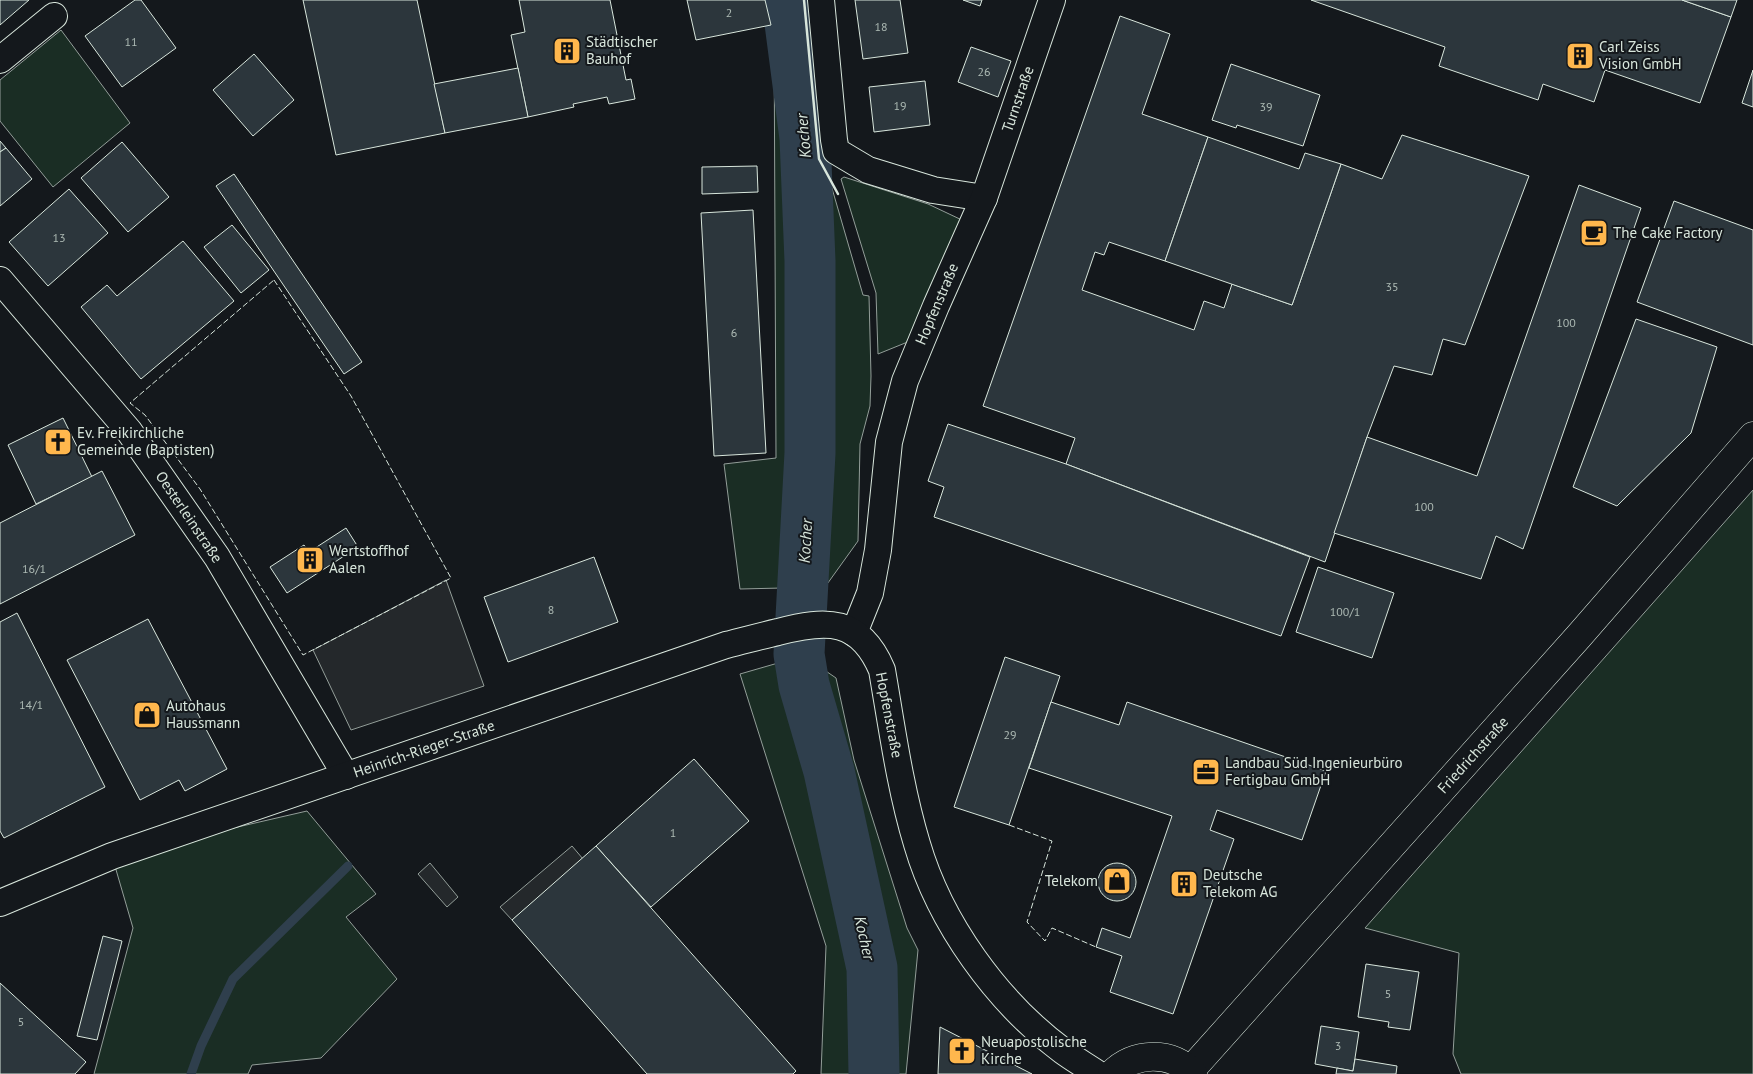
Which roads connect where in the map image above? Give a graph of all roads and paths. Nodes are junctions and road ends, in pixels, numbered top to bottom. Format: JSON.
{"nodes":[{"id":1,"x":821,"y":0,"type":"edge"},
{"id":2,"x":1052,"y":0,"type":"edge"},
{"id":3,"x":54,"y":16,"type":"dead end"},
{"id":4,"x":0,"y":60,"type":"edge"},
{"id":5,"x":984,"y":198,"type":"junction"},
{"id":6,"x":0,"y":280,"type":"edge"},
{"id":7,"x":1753,"y":436,"type":"edge"},
{"id":8,"x":854,"y":633,"type":"junction"},
{"id":9,"x":346,"y":776,"type":"junction"},
{"id":10,"x":0,"y":903,"type":"edge"},
{"id":11,"x":1192,"y":1073,"type":"edge"},
{"id":12,"x":1098,"y":1074,"type":"edge"},
{"id":13,"x":1112,"y":1074,"type":"edge"}],
"edges":[{"from":1,"to":5,"type":"street"},
{"from":2,"to":5,"type":"street","name":"Turnstraße"},
{"from":3,"to":4,"type":"street"},
{"from":5,"to":8,"type":"street","name":"Hopfenstraße"},
{"from":6,"to":9,"type":"street","name":"Oesterleinstraße"},
{"from":7,"to":11,"type":"main road","name":"Friedrichstraße"},
{"from":8,"to":9,"type":"street","name":"Heinrich-Rieger-Straße"},
{"from":8,"to":12,"type":"street","name":"Hopfenstraße"},
{"from":9,"to":10,"type":"street","name":"Heinrich-Rieger-Straße"},
{"from":11,"to":13,"type":"main road","name":"Friedrichstraße"}]}
